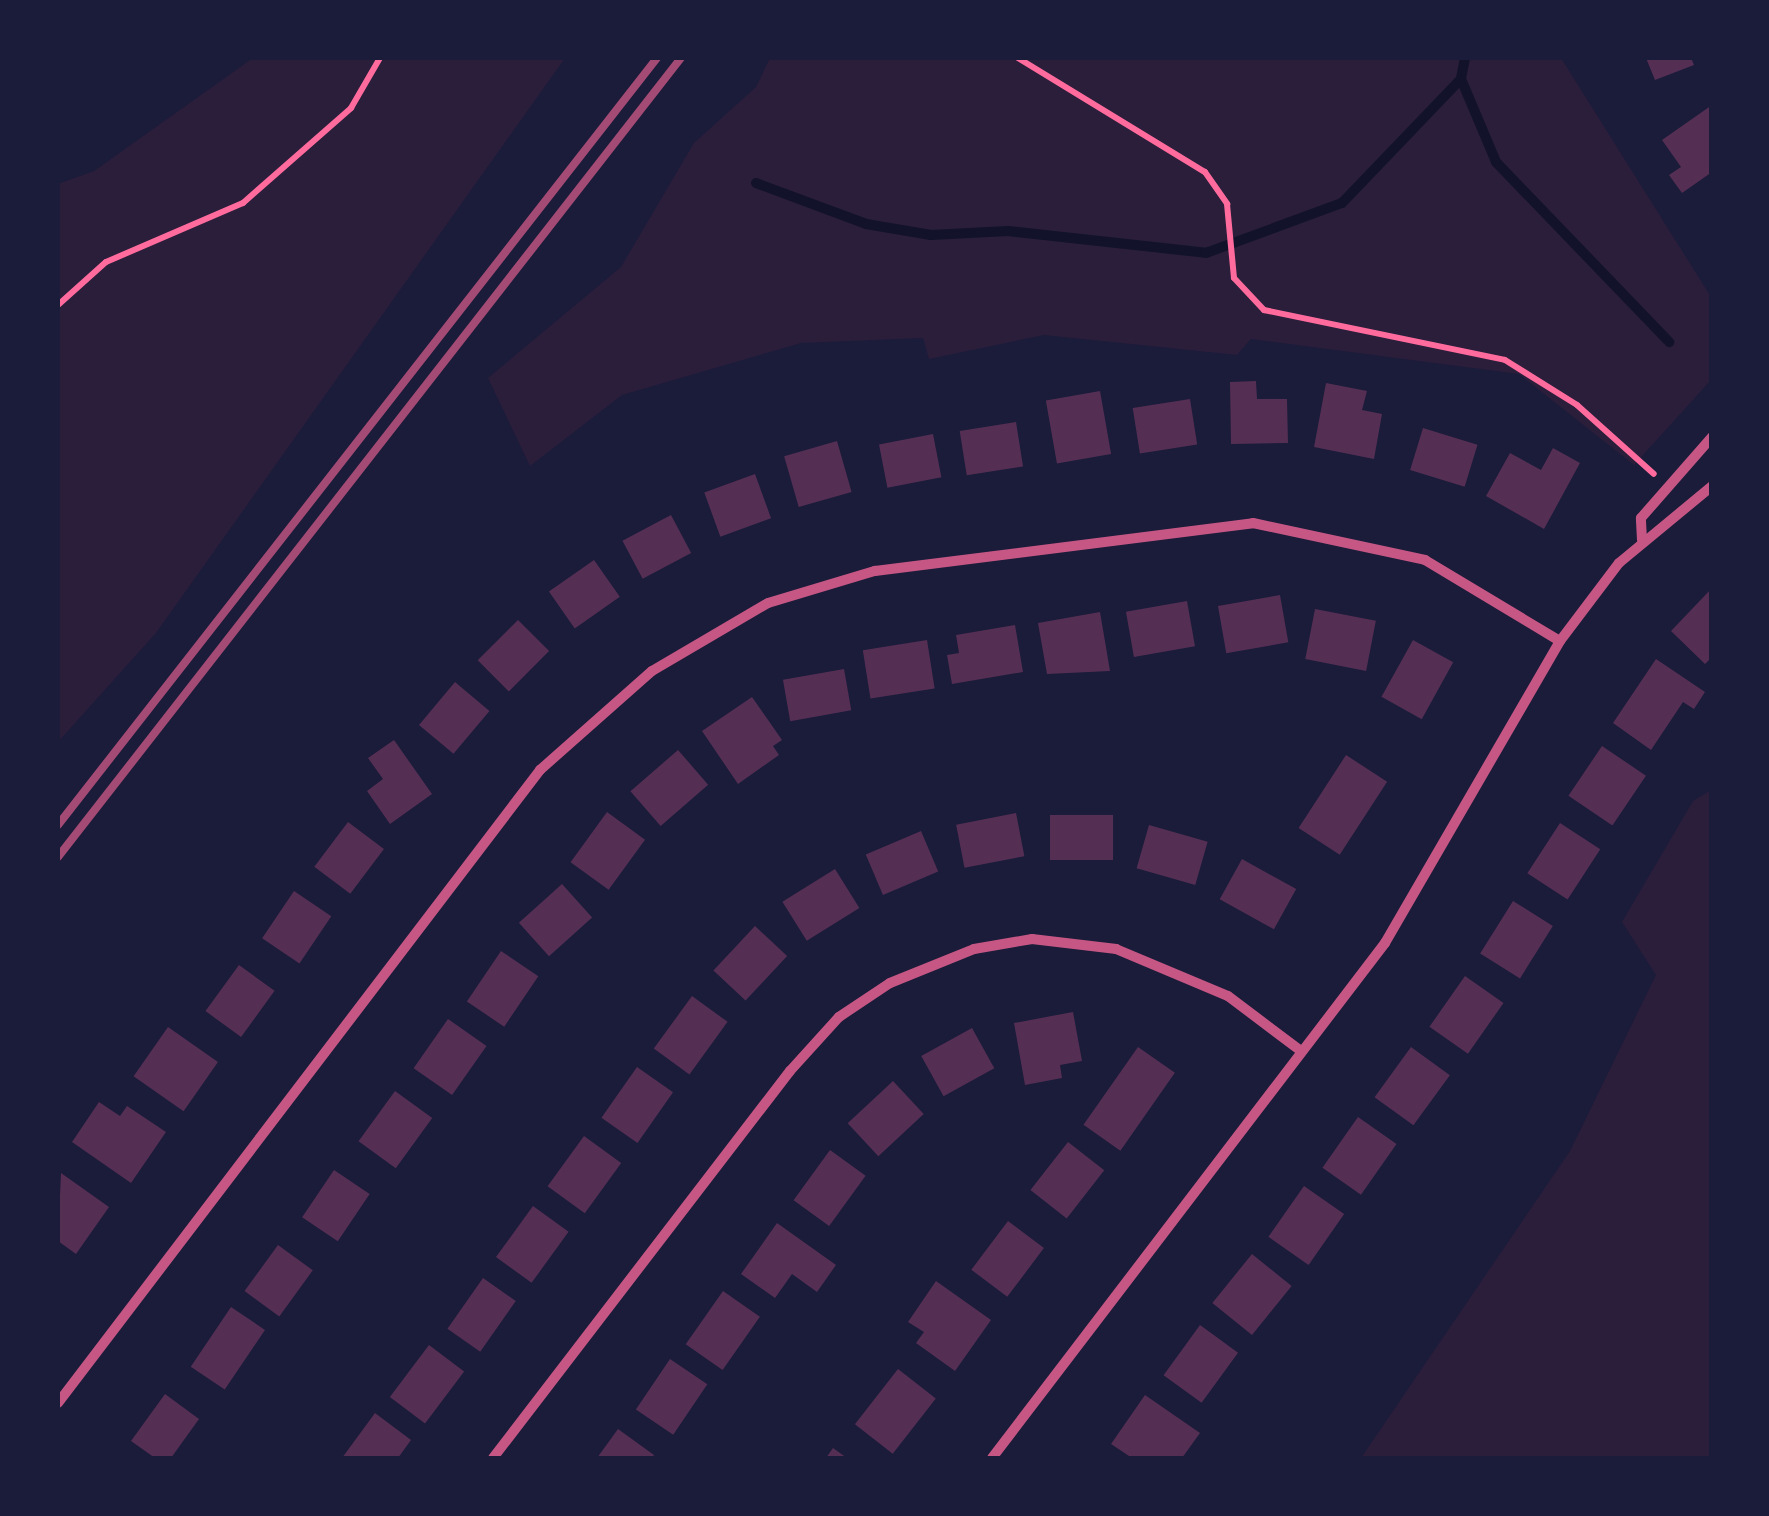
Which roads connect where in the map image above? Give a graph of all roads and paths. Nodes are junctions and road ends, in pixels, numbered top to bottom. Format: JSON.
{"nodes":[{"id":1,"x":380,"y":58,"type":"edge"},
{"id":2,"x":1018,"y":58,"type":"edge"},
{"id":3,"x":58,"y":306,"type":"edge"},
{"id":4,"x":1712,"y":437,"type":"edge"},
{"id":5,"x":1658,"y":478,"type":"dead end"},
{"id":6,"x":1712,"y":486,"type":"edge"},
{"id":7,"x":1642,"y":540,"type":"junction"},
{"id":8,"x":1560,"y":642,"type":"junction"},
{"id":9,"x":1301,"y":1051,"type":"junction"},
{"id":10,"x":58,"y":1404,"type":"edge"},
{"id":11,"x":493,"y":1458,"type":"edge"},
{"id":12,"x":992,"y":1458,"type":"edge"}],
"edges":[{"from":1,"to":3,"type":"path"},
{"from":2,"to":5,"type":"path"},
{"from":4,"to":7,"type":"street"},
{"from":6,"to":7,"type":"street"},
{"from":7,"to":8,"type":"street"},
{"from":8,"to":9,"type":"street"},
{"from":8,"to":10,"type":"street"},
{"from":9,"to":11,"type":"street"},
{"from":9,"to":12,"type":"street"}]}
